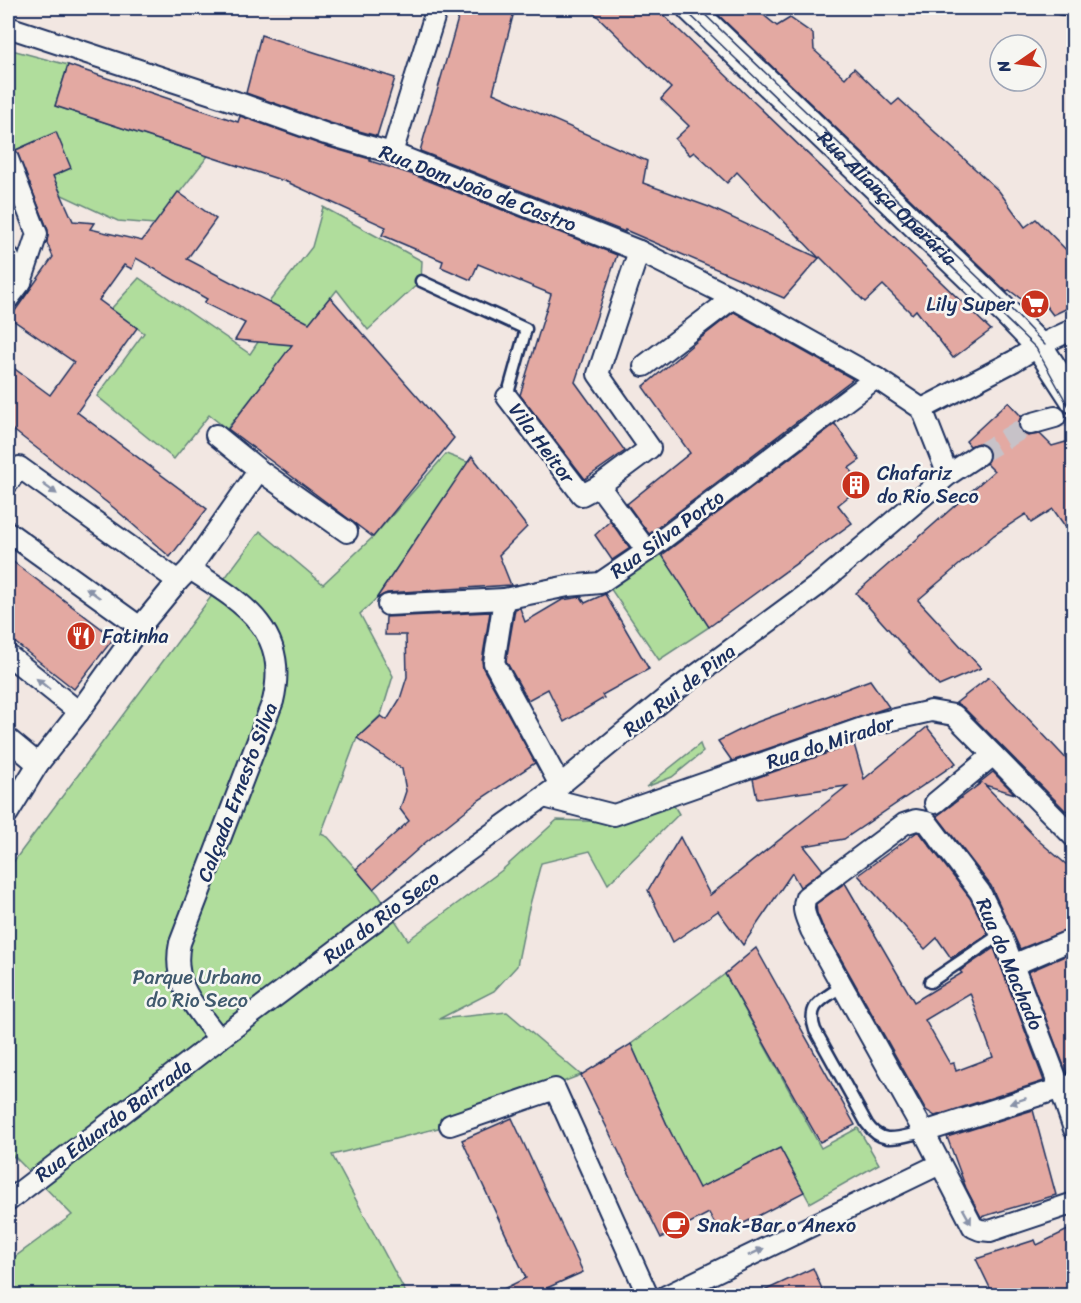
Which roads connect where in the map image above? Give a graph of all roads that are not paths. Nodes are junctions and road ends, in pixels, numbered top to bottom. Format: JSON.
{"nodes":[{"id":1,"x":437,"y":8,"type":"edge"},
{"id":2,"x":690,"y":8,"type":"edge"},
{"id":3,"x":1059,"y":8,"type":"edge"},
{"id":4,"x":1074,"y":11,"type":"edge"},
{"id":5,"x":8,"y":27,"type":"edge"},
{"id":6,"x":392,"y":153,"type":"junction"},
{"id":7,"x":8,"y":159,"type":"edge"},
{"id":8,"x":639,"y":251,"type":"junction"},
{"id":9,"x":8,"y":256,"type":"edge"},
{"id":10,"x":14,"y":276,"type":"edge"},
{"id":11,"x":421,"y":281,"type":"dead end"},
{"id":12,"x":733,"y":298,"type":"junction"},
{"id":13,"x":8,"y":299,"type":"edge"},
{"id":14,"x":1074,"y":329,"type":"edge"},
{"id":15,"x":1039,"y":346,"type":"junction"},
{"id":16,"x":644,"y":366,"type":"dead end"},
{"id":17,"x":876,"y":378,"type":"junction"},
{"id":18,"x":507,"y":396,"type":"joint"},
{"id":19,"x":1074,"y":400,"type":"edge"},
{"id":20,"x":922,"y":409,"type":"junction"},
{"id":21,"x":1055,"y":417,"type":"tunnel mouth"},
{"id":22,"x":1030,"y":424,"type":"tunnel mouth"},
{"id":23,"x":216,"y":435,"type":"dead end"},
{"id":24,"x":978,"y":456,"type":"tunnel mouth"},
{"id":25,"x":259,"y":470,"type":"junction"},
{"id":26,"x":948,"y":476,"type":"junction"},
{"id":27,"x":8,"y":483,"type":"edge"},
{"id":28,"x":599,"y":486,"type":"junction"},
{"id":29,"x":8,"y":532,"type":"edge"},
{"id":30,"x":347,"y":532,"type":"dead end"},
{"id":31,"x":647,"y":551,"type":"junction"},
{"id":32,"x":184,"y":575,"type":"junction"},
{"id":33,"x":504,"y":599,"type":"junction"},
{"id":34,"x":388,"y":605,"type":"dead end"},
{"id":35,"x":140,"y":627,"type":"junction"},
{"id":36,"x":8,"y":655,"type":"edge"},
{"id":37,"x":79,"y":712,"type":"junction"},
{"id":38,"x":8,"y":739,"type":"edge"},
{"id":39,"x":993,"y":755,"type":"junction"},
{"id":40,"x":38,"y":764,"type":"junction"},
{"id":41,"x":561,"y":785,"type":"junction"},
{"id":42,"x":544,"y":797,"type":"junction"},
{"id":43,"x":935,"y":803,"type":"dead end"},
{"id":44,"x":8,"y":813,"type":"edge"},
{"id":45,"x":1070,"y":828,"type":"edge"},
{"id":46,"x":1001,"y":934,"type":"junction"},
{"id":47,"x":1074,"y":939,"type":"edge"},
{"id":48,"x":1013,"y":965,"type":"junction"},
{"id":49,"x":930,"y":982,"type":"dead end"},
{"id":50,"x":842,"y":986,"type":"junction"},
{"id":51,"x":219,"y":1039,"type":"junction"},
{"id":52,"x":1067,"y":1086,"type":"edge"},
{"id":53,"x":450,"y":1125,"type":"dead end"},
{"id":54,"x":1074,"y":1129,"type":"edge"},
{"id":55,"x":924,"y":1132,"type":"junction"},
{"id":56,"x":940,"y":1164,"type":"junction"},
{"id":57,"x":8,"y":1201,"type":"edge"},
{"id":58,"x":1074,"y":1203,"type":"edge"},
{"id":59,"x":648,"y":1296,"type":"edge"},
{"id":60,"x":666,"y":1296,"type":"edge"}],
"edges":[{"from":1,"to":6,"type":"street"},
{"from":2,"to":15,"type":"street","name":"Rua Aliança Operária"},
{"from":3,"to":4,"type":"lane"},
{"from":5,"to":6,"type":"street","name":"Rua Dom João de Castro"},
{"from":6,"to":8,"type":"street","name":"Rua Dom João de Castro"},
{"from":7,"to":10,"type":"street"},
{"from":8,"to":12,"type":"street","name":"Rua Dom João de Castro"},
{"from":8,"to":28,"type":"street"},
{"from":9,"to":10,"type":"street"},
{"from":10,"to":13,"type":"street"},
{"from":11,"to":18,"type":"lane"},
{"from":12,"to":16,"type":"street"},
{"from":12,"to":17,"type":"street","name":"Rua Dom João de Castro"},
{"from":14,"to":15,"type":"street"},
{"from":15,"to":19,"type":"street","name":"Rua Aliança Operária"},
{"from":15,"to":20,"type":"street"},
{"from":17,"to":20,"type":"street","name":"Rua Dom João de Castro"},
{"from":17,"to":31,"type":"street","name":"Rua Silva Porto"},
{"from":18,"to":28,"type":"street","name":"Vila Heitor"},
{"from":20,"to":26,"type":"street"},
{"from":21,"to":22,"type":"street"},
{"from":23,"to":25,"type":"street"},
{"from":24,"to":26,"type":"street","name":"Rua Rui de Pina"},
{"from":25,"to":30,"type":"street"},
{"from":25,"to":32,"type":"street"},
{"from":26,"to":41,"type":"street","name":"Rua Rui de Pina"},
{"from":27,"to":32,"type":"street","name":"Calçada Ernesto Silva","one_way":true},
{"from":28,"to":31,"type":"street","name":"Vila Heitor"},
{"from":35,"to":29,"type":"street","one_way":true},
{"from":31,"to":33,"type":"street","name":"Rua Silva Porto"},
{"from":32,"to":35,"type":"street"},
{"from":32,"to":51,"type":"street","name":"Calçada Ernesto Silva"},
{"from":33,"to":34,"type":"street","name":"Rua Silva Porto"},
{"from":33,"to":41,"type":"street"},
{"from":35,"to":37,"type":"street"},
{"from":37,"to":36,"type":"street","one_way":true},
{"from":37,"to":40,"type":"street"},
{"from":38,"to":40,"type":"street"},
{"from":39,"to":42,"type":"street","name":"Rua do Mirador"},
{"from":39,"to":43,"type":"street"},
{"from":39,"to":45,"type":"street","name":"Rua do Mirador"},
{"from":40,"to":44,"type":"street"},
{"from":41,"to":42,"type":"street","name":"Rua Rui de Pina"},
{"from":42,"to":51,"type":"street","name":"Rua do Rio Seco"},
{"from":46,"to":48,"type":"street","name":"Rua do Machado"},
{"from":46,"to":49,"type":"lane"},
{"from":46,"to":50,"type":"street","name":"Rua do Machado"},
{"from":47,"to":48,"type":"street"},
{"from":48,"to":52,"type":"street","name":"Rua do Machado"},
{"from":50,"to":55,"type":"street"},
{"from":50,"to":55,"type":"lane"},
{"from":51,"to":57,"type":"street","name":"Rua Eduardo Bairrada"},
{"from":52,"to":54,"type":"street","name":"Rua do Machado"},
{"from":52,"to":55,"type":"street","one_way":true},
{"from":53,"to":59,"type":"street"},
{"from":55,"to":56,"type":"street"},
{"from":56,"to":58,"type":"street","one_way":true},
{"from":60,"to":56,"type":"street","one_way":true}]}
